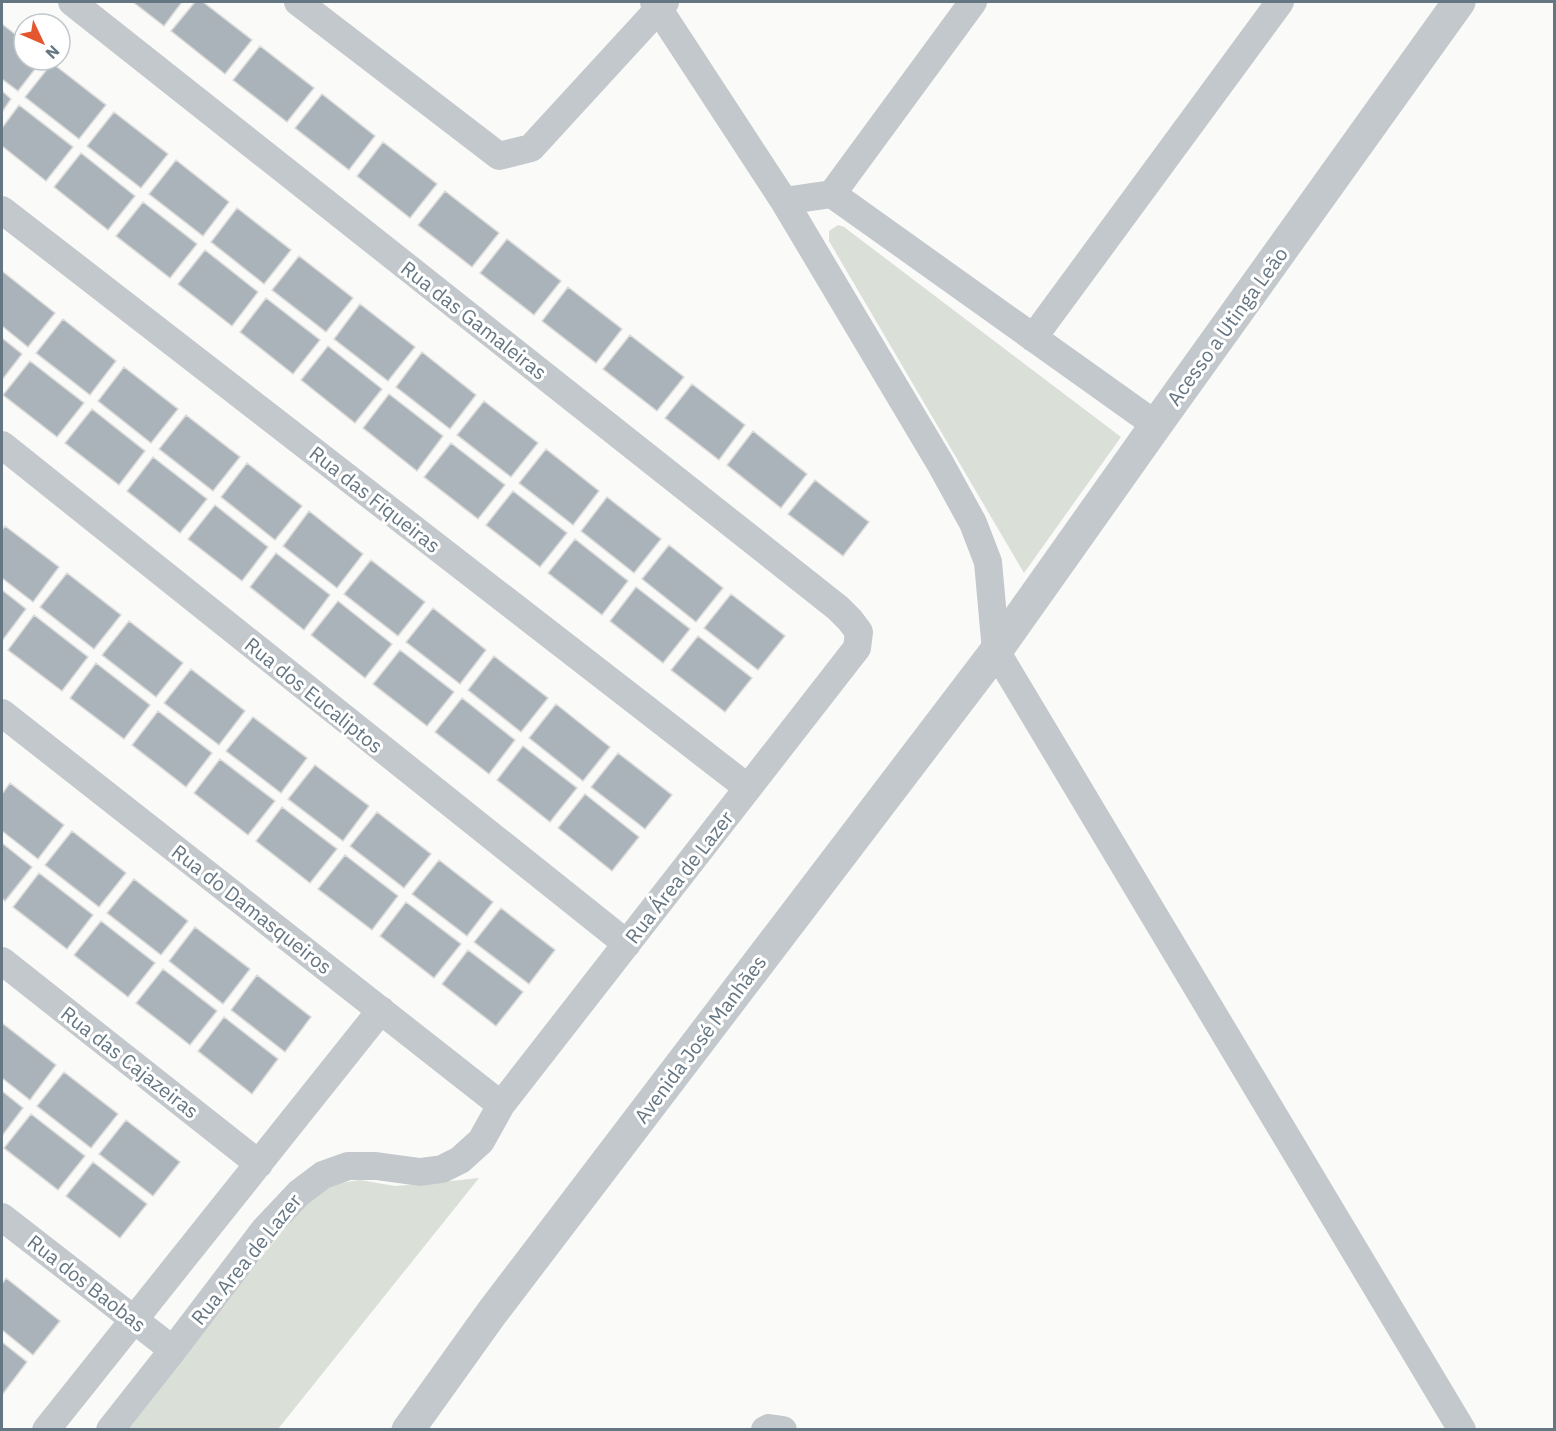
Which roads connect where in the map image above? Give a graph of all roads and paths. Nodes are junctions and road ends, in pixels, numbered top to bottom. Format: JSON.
{"nodes":[{"id":1,"x":72,"y":2,"type":"edge"},
{"id":2,"x":973,"y":2,"type":"edge"},
{"id":3,"x":1280,"y":2,"type":"edge"},
{"id":4,"x":1459,"y":2,"type":"edge"},
{"id":5,"x":659,"y":4,"type":"edge"},
{"id":6,"x":309,"y":5,"type":"edge"},
{"id":7,"x":832,"y":194,"type":"junction"},
{"id":8,"x":784,"y":201,"type":"junction"},
{"id":9,"x":2,"y":210,"type":"edge"},
{"id":10,"x":1033,"y":338,"type":"junction"},
{"id":11,"x":1156,"y":426,"type":"junction"},
{"id":12,"x":2,"y":445,"type":"edge"},
{"id":13,"x":857,"y":648,"type":"joint"},
{"id":14,"x":996,"y":651,"type":"junction"},
{"id":15,"x":2,"y":713,"type":"edge"},
{"id":16,"x":748,"y":788,"type":"junction"},
{"id":17,"x":627,"y":944,"type":"junction"},
{"id":18,"x":2,"y":961,"type":"edge"},
{"id":19,"x":381,"y":1010,"type":"junction"},
{"id":20,"x":501,"y":1105,"type":"junction"},
{"id":21,"x":259,"y":1164,"type":"junction"},
{"id":22,"x":2,"y":1217,"type":"edge"},
{"id":23,"x":134,"y":1318,"type":"junction"},
{"id":24,"x":173,"y":1350,"type":"junction"},
{"id":25,"x":46,"y":1430,"type":"edge"},
{"id":26,"x":110,"y":1430,"type":"edge"},
{"id":27,"x":408,"y":1430,"type":"edge"},
{"id":28,"x":765,"y":1430,"type":"edge"},
{"id":29,"x":783,"y":1430,"type":"edge"},
{"id":30,"x":1462,"y":1430,"type":"edge"}],
"edges":[{"from":1,"to":13,"type":"street","name":"Rua das Gamaleiras"},
{"from":2,"to":7,"type":"street"},
{"from":3,"to":10,"type":"street"},
{"from":4,"to":11,"type":"street","name":"Acesso a Utinga Leão"},
{"from":5,"to":6,"type":"street"},
{"from":5,"to":8,"type":"street"},
{"from":7,"to":8,"type":"street"},
{"from":7,"to":10,"type":"street"},
{"from":8,"to":14,"type":"street"},
{"from":9,"to":16,"type":"street","name":"Rua das Fiqueiras"},
{"from":10,"to":11,"type":"street"},
{"from":11,"to":14,"type":"street","name":"Acesso a Utinga Leão"},
{"from":12,"to":17,"type":"street","name":"Rua dos Eucaliptos"},
{"from":13,"to":16,"type":"street","name":"Rua Área de Lazer"},
{"from":14,"to":27,"type":"street","name":"Avenida José Manhães"},
{"from":14,"to":30,"type":"street"},
{"from":15,"to":19,"type":"street","name":"Rua do Damasqueiros"},
{"from":16,"to":17,"type":"street","name":"Rua Área de Lazer"},
{"from":17,"to":20,"type":"street","name":"Rua Área de Lazer"},
{"from":18,"to":21,"type":"street","name":"Rua das Cajazeiras"},
{"from":19,"to":20,"type":"street","name":"Rua do Damasqueiros"},
{"from":19,"to":21,"type":"street"},
{"from":20,"to":24,"type":"street","name":"Rua Area de Lazer"},
{"from":21,"to":23,"type":"street"},
{"from":22,"to":23,"type":"street","name":"Rua dos Baobas"},
{"from":23,"to":24,"type":"street","name":"Rua dos Baobas"},
{"from":23,"to":25,"type":"street"},
{"from":24,"to":26,"type":"street","name":"Rua Area de Lazer"},
{"from":28,"to":29,"type":"street"}]}
